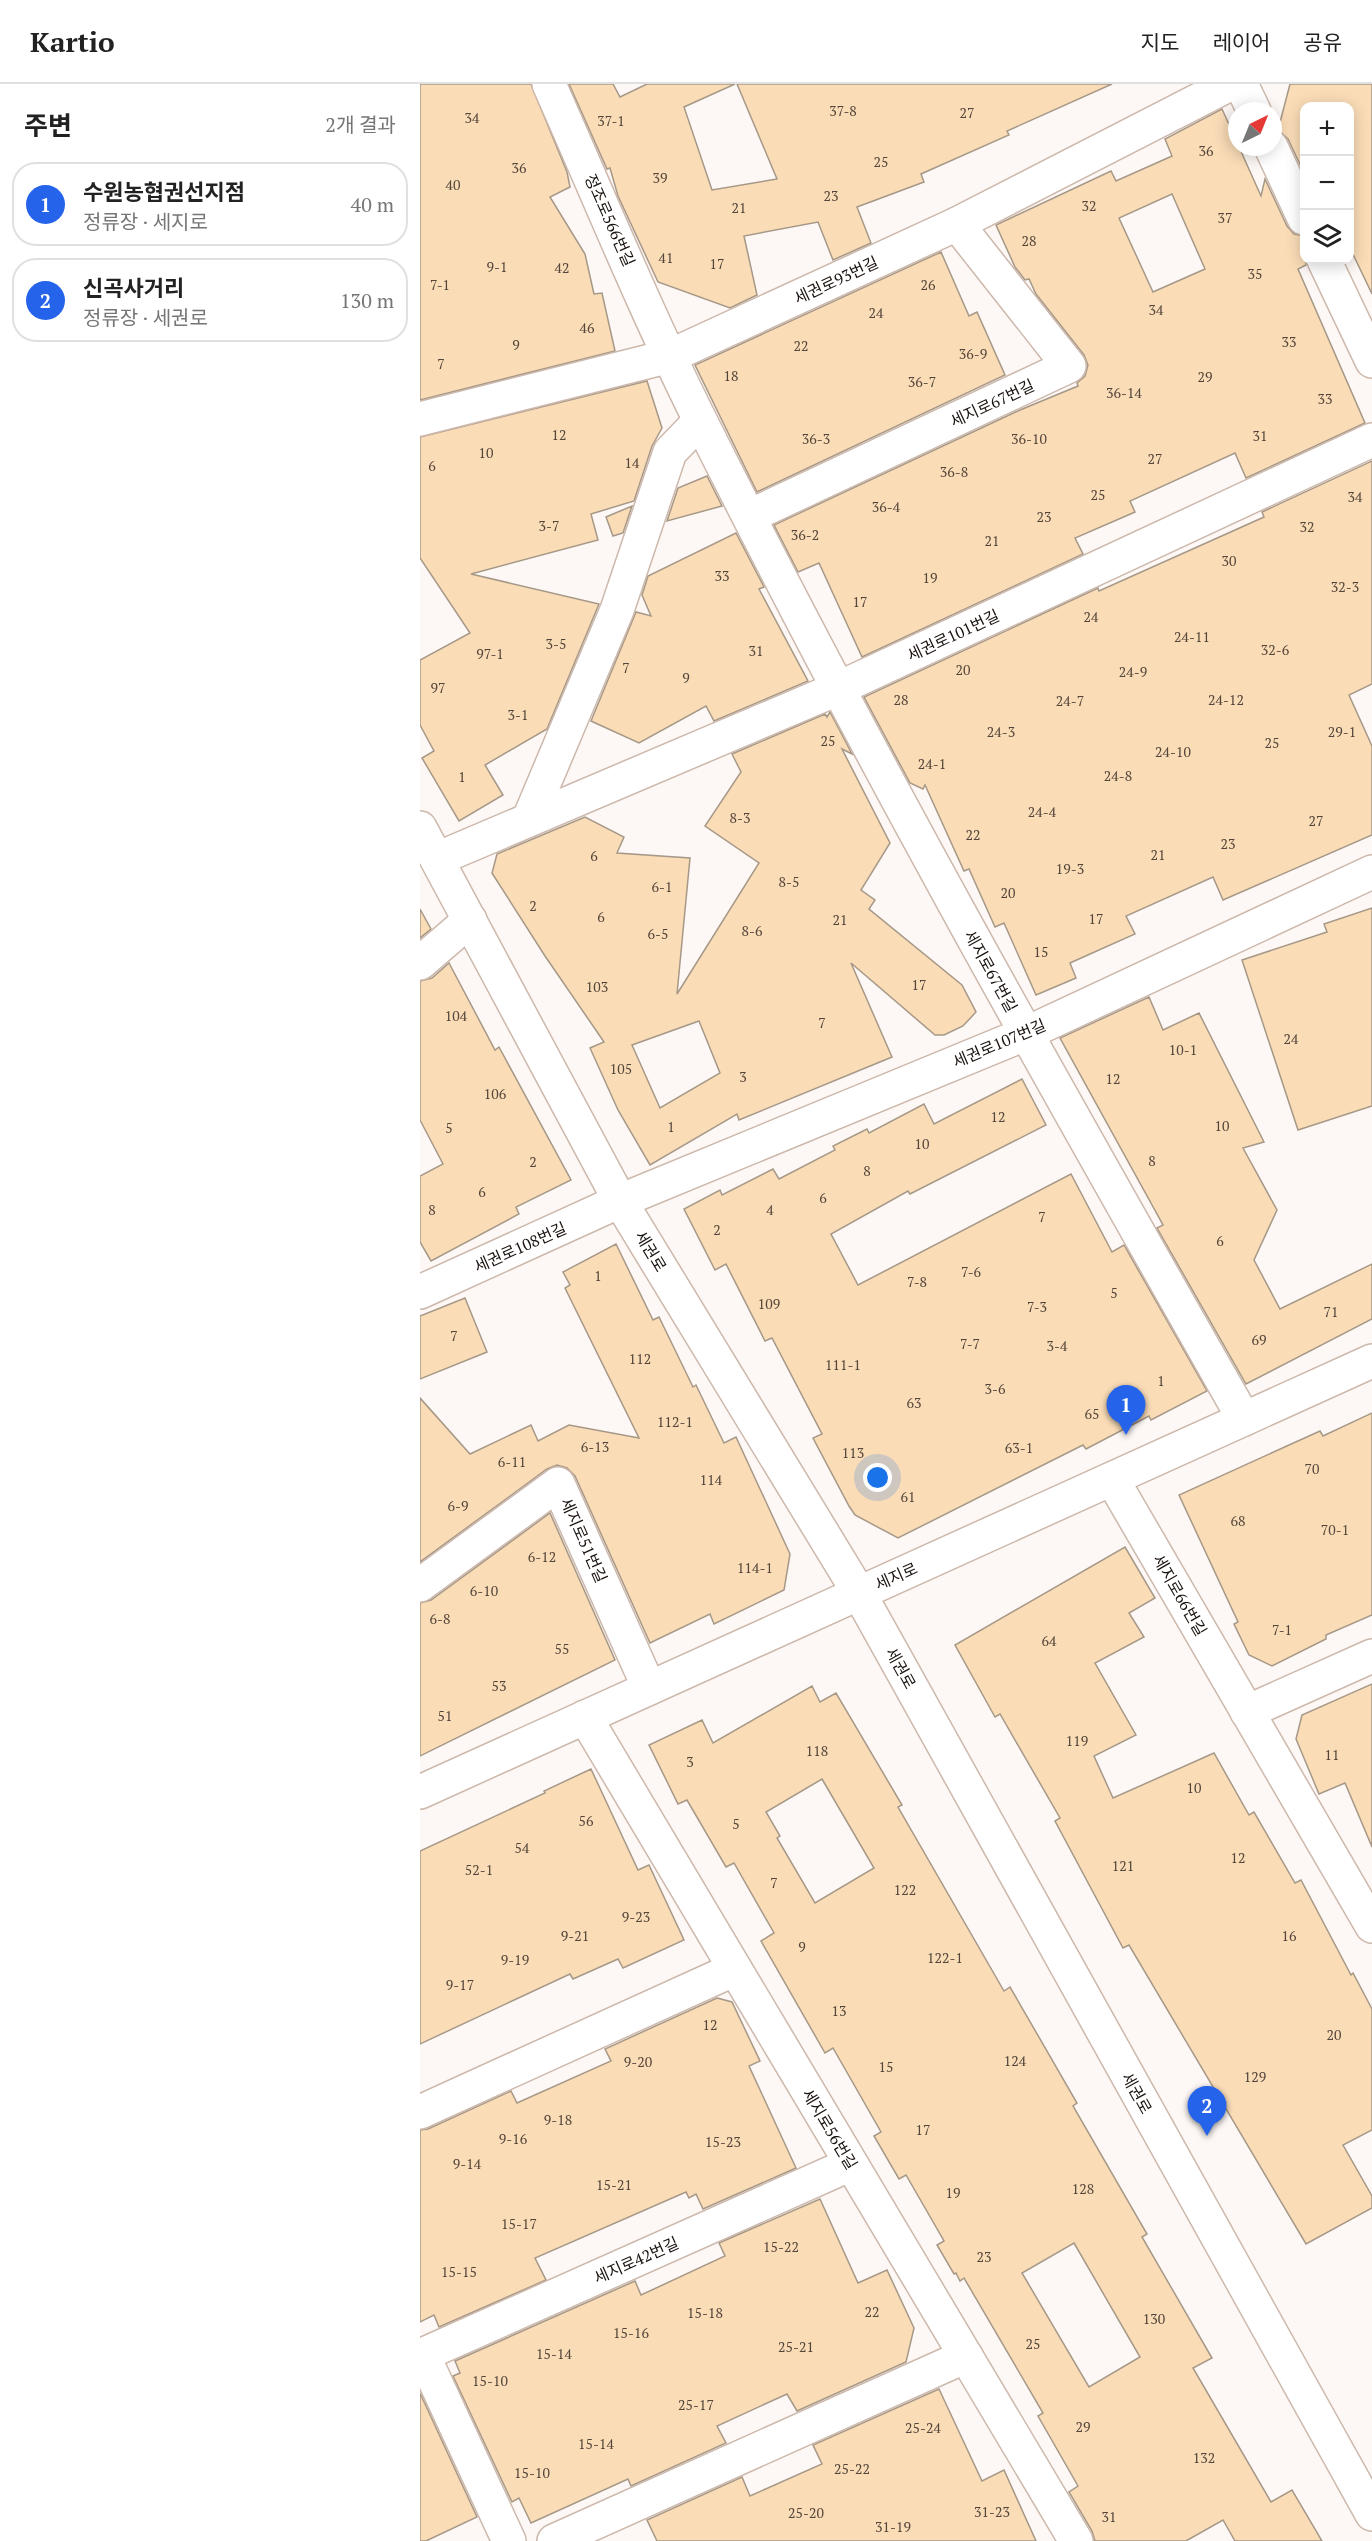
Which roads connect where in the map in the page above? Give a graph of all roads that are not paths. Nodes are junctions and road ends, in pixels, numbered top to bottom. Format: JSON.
{"nodes":[{"id":1,"x":549,"y":84,"type":"edge"},
{"id":2,"x":1230,"y":84,"type":"edge"},
{"id":3,"x":1241,"y":84,"type":"edge"},
{"id":4,"x":1250,"y":102,"type":"edge"},
{"id":5,"x":1275,"y":156,"type":"edge"},
{"id":6,"x":1301,"y":210,"type":"edge"},
{"id":7,"x":957,"y":224,"type":"junction"},
{"id":8,"x":1326,"y":264,"type":"edge"},
{"id":9,"x":670,"y":356,"type":"junction"},
{"id":10,"x":1372,"y":361,"type":"edge"},
{"id":11,"x":420,"y":418,"type":"edge"},
{"id":12,"x":700,"y":421,"type":"junction"},
{"id":13,"x":1372,"y":440,"type":"edge"},
{"id":14,"x":750,"y":516,"type":"junction"},
{"id":15,"x":837,"y":689,"type":"junction"},
{"id":16,"x":529,"y":819,"type":"junction"},
{"id":17,"x":420,"y":828,"type":"edge"},
{"id":18,"x":437,"y":858,"type":"junction"},
{"id":19,"x":1372,"y":872,"type":"edge"},
{"id":20,"x":470,"y":920,"type":"junction"},
{"id":21,"x":420,"y":963,"type":"edge"},
{"id":22,"x":1025,"y":1034,"type":"junction"},
{"id":23,"x":621,"y":1201,"type":"junction"},
{"id":24,"x":420,"y":1292,"type":"edge"},
{"id":25,"x":1372,"y":1361,"type":"edge"},
{"id":26,"x":1244,"y":1419,"type":"junction"},
{"id":27,"x":1112,"y":1479,"type":"junction"},
{"id":28,"x":420,"y":1586,"type":"edge"},
{"id":29,"x":859,"y":1593,"type":"junction"},
{"id":30,"x":1372,"y":1656,"type":"edge"},
{"id":31,"x":650,"y":1688,"type":"junction"},
{"id":32,"x":1247,"y":1712,"type":"junction"},
{"id":33,"x":585,"y":1717,"type":"junction"},
{"id":34,"x":420,"y":1792,"type":"edge"},
{"id":35,"x":1370,"y":1918,"type":"edge"},
{"id":36,"x":735,"y":1969,"type":"junction"},
{"id":37,"x":420,"y":2112,"type":"edge"},
{"id":38,"x":851,"y":2164,"type":"junction"},
{"id":39,"x":422,"y":2355,"type":"edge"},
{"id":40,"x":966,"y":2356,"type":"junction"},
{"id":41,"x":1372,"y":2514,"type":"edge"},
{"id":42,"x":509,"y":2541,"type":"edge"},
{"id":43,"x":554,"y":2541,"type":"edge"},
{"id":44,"x":1076,"y":2541,"type":"edge"}],
"edges":[{"from":1,"to":9,"type":"street","name":"정조로566번길"},
{"from":2,"to":7,"type":"street","name":"세권로93번길"},
{"from":3,"to":4,"type":"street"},
{"from":5,"to":6,"type":"street"},
{"from":7,"to":9,"type":"street","name":"세권로93번길"},
{"from":7,"to":14,"type":"street","name":"세지로67번길"},
{"from":8,"to":10,"type":"street"},
{"from":9,"to":11,"type":"street","name":"세권로93번길"},
{"from":9,"to":12,"type":"street","name":"세지로67번길"},
{"from":12,"to":14,"type":"street","name":"세지로67번길"},
{"from":12,"to":16,"type":"street"},
{"from":13,"to":15,"type":"street","name":"세권로101번길"},
{"from":14,"to":15,"type":"street","name":"세지로67번길"},
{"from":15,"to":16,"type":"street","name":"세권로101번길"},
{"from":15,"to":22,"type":"street","name":"세지로67번길"},
{"from":16,"to":18,"type":"street","name":"세권로101번길"},
{"from":17,"to":18,"type":"street","name":"세권로"},
{"from":18,"to":20,"type":"street","name":"세권로"},
{"from":19,"to":22,"type":"street","name":"세권로107번길"},
{"from":20,"to":21,"type":"street"},
{"from":20,"to":23,"type":"street","name":"세권로"},
{"from":22,"to":23,"type":"street","name":"세권로107번길"},
{"from":22,"to":26,"type":"street","name":"세지로67번길"},
{"from":23,"to":24,"type":"street","name":"세권로108번길"},
{"from":23,"to":29,"type":"street","name":"세권로"},
{"from":25,"to":26,"type":"street","name":"세지로"},
{"from":26,"to":27,"type":"street","name":"세지로"},
{"from":27,"to":29,"type":"street","name":"세지로"},
{"from":27,"to":32,"type":"street","name":"세지로66번길"},
{"from":28,"to":31,"type":"street","name":"세지로51번길"},
{"from":29,"to":31,"type":"street","name":"세지로"},
{"from":29,"to":41,"type":"street","name":"세권로"},
{"from":30,"to":32,"type":"street"},
{"from":31,"to":33,"type":"street","name":"세지로"},
{"from":32,"to":35,"type":"street","name":"세지로66번길"},
{"from":33,"to":34,"type":"street","name":"세지로"},
{"from":33,"to":36,"type":"street","name":"세지로56번길"},
{"from":36,"to":37,"type":"street"},
{"from":36,"to":38,"type":"street","name":"세지로56번길"},
{"from":38,"to":39,"type":"street","name":"세지로42번길"},
{"from":38,"to":40,"type":"street","name":"세지로56번길"},
{"from":39,"to":42,"type":"street"},
{"from":40,"to":43,"type":"street"},
{"from":40,"to":44,"type":"street","name":"세지로56번길"}]}
